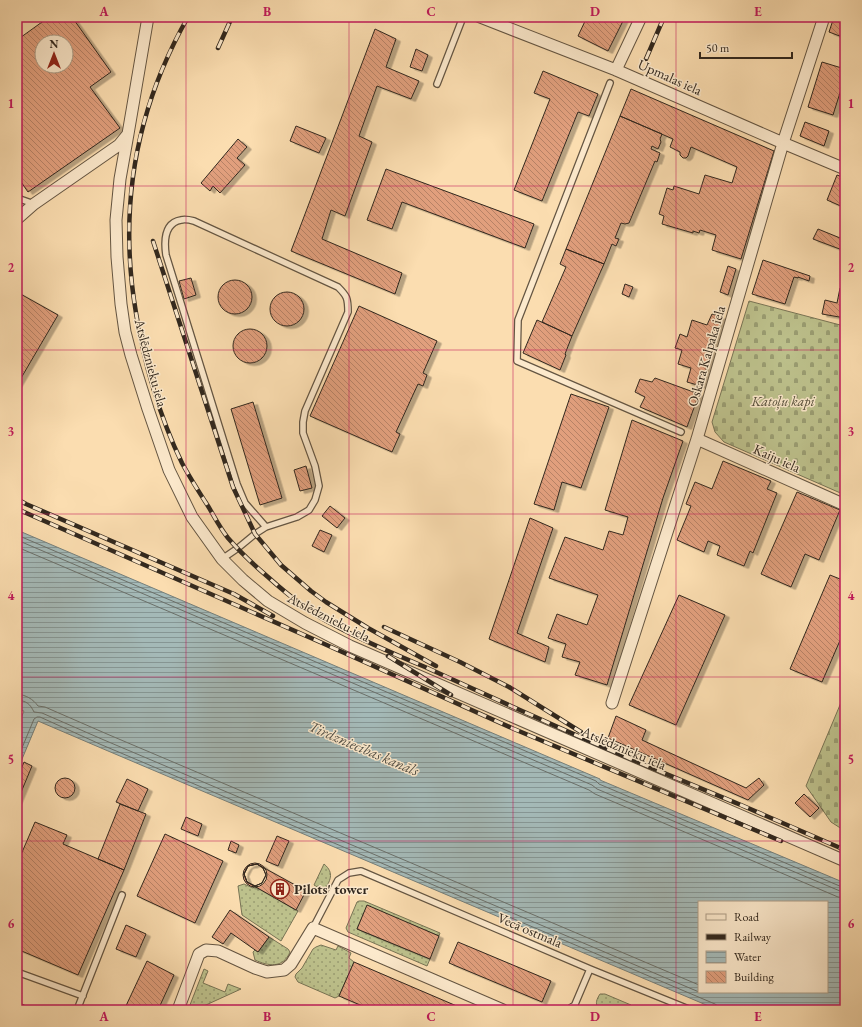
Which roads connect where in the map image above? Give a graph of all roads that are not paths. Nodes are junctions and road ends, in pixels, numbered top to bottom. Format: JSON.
{"nodes":[{"id":1,"x":148,"y":17,"type":"edge"},
{"id":2,"x":463,"y":17,"type":"edge"},
{"id":3,"x":480,"y":17,"type":"edge"},
{"id":4,"x":640,"y":17,"type":"edge"},
{"id":5,"x":824,"y":17,"type":"edge"},
{"id":6,"x":616,"y":70,"type":"junction"},
{"id":7,"x":610,"y":83,"type":"dead end"},
{"id":8,"x":437,"y":84,"type":"dead end"},
{"id":9,"x":128,"y":134,"type":"junction"},
{"id":10,"x":783,"y":143,"type":"junction"},
{"id":11,"x":845,"y":169,"type":"edge"},
{"id":12,"x":17,"y":195,"type":"edge"},
{"id":13,"x":34,"y":204,"type":"junction"},
{"id":14,"x":17,"y":219,"type":"edge"},
{"id":15,"x":681,"y":432,"type":"dead end"},
{"id":16,"x":697,"y":440,"type":"junction"},
{"id":17,"x":845,"y":504,"type":"edge"},
{"id":18,"x":266,"y":527,"type":"junction"},
{"id":19,"x":222,"y":558,"type":"junction"},
{"id":20,"x":612,"y":703,"type":"dead end"},
{"id":21,"x":845,"y":861,"type":"edge"},
{"id":22,"x":122,"y":895,"type":"dead end"},
{"id":23,"x":313,"y":928,"type":"junction"},
{"id":24,"x":590,"y":969,"type":"junction"},
{"id":25,"x":17,"y":972,"type":"edge"},
{"id":26,"x":83,"y":996,"type":"junction"},
{"id":27,"x":78,"y":1010,"type":"edge"},
{"id":28,"x":178,"y":1010,"type":"edge"},
{"id":29,"x":503,"y":1010,"type":"edge"},
{"id":30,"x":572,"y":1010,"type":"edge"},
{"id":31,"x":691,"y":1010,"type":"edge"}],
"edges":[{"from":1,"to":9,"type":"street","name":"Atslēdznieku iela"},
{"from":2,"to":8,"type":"lane"},
{"from":3,"to":6,"type":"street","name":"Upmalas iela"},
{"from":4,"to":6,"type":"street"},
{"from":5,"to":10,"type":"street","name":"Oskara Kalpaka iela"},
{"from":6,"to":10,"type":"street","name":"Upmalas iela"},
{"from":7,"to":15,"type":"lane"},
{"from":9,"to":13,"type":"street"},
{"from":9,"to":19,"type":"street","name":"Atslēdznieku iela"},
{"from":10,"to":11,"type":"street","name":"Upmalas iela"},
{"from":10,"to":16,"type":"street","name":"Oskara Kalpaka iela"},
{"from":12,"to":13,"type":"lane"},
{"from":13,"to":14,"type":"street"},
{"from":16,"to":17,"type":"street","name":"Kaiju iela"},
{"from":16,"to":20,"type":"street","name":"Oskara Kalpaka iela"},
{"from":18,"to":18,"type":"lane"},
{"from":18,"to":19,"type":"lane"},
{"from":19,"to":21,"type":"street","name":"Atslēdznieku iela"},
{"from":22,"to":26,"type":"lane"},
{"from":23,"to":24,"type":"lane","name":"Vecā ostmala"},
{"from":23,"to":28,"type":"street"},
{"from":23,"to":29,"type":"street"},
{"from":24,"to":30,"type":"lane"},
{"from":24,"to":31,"type":"lane","name":"Vecā ostmala"},
{"from":25,"to":26,"type":"lane"},
{"from":26,"to":27,"type":"lane"}]}
